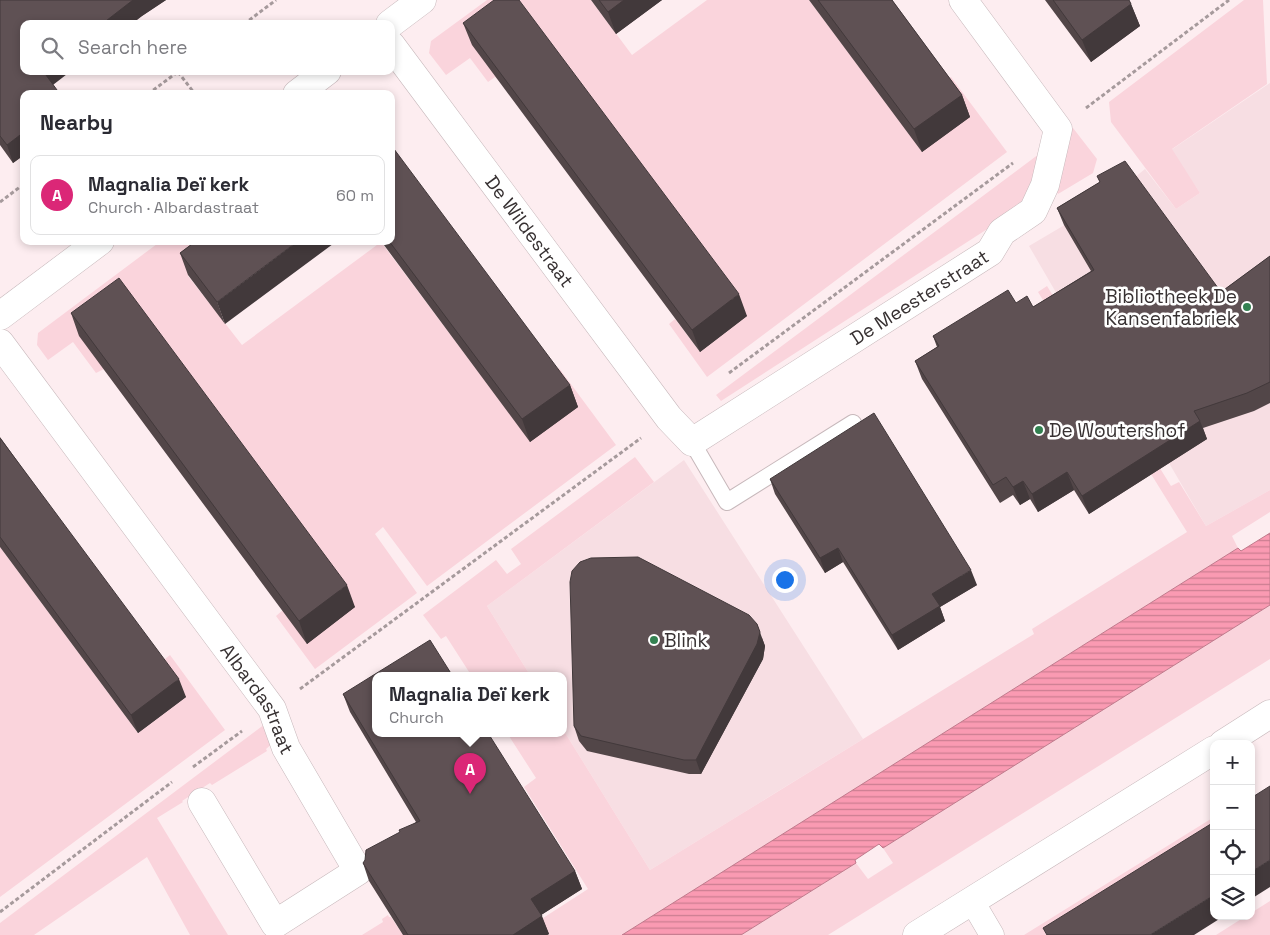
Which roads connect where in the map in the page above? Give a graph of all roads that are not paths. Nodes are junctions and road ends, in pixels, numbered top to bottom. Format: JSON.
{"nodes":[{"id":1,"x":422,"y":0,"type":"edge"},
{"id":2,"x":963,"y":0,"type":"edge"},
{"id":3,"x":395,"y":20,"type":"edge"},
{"id":4,"x":395,"y":50,"type":"edge"},
{"id":5,"x":322,"y":75,"type":"edge"},
{"id":6,"x":302,"y":90,"type":"edge"},
{"id":7,"x":95,"y":245,"type":"edge"},
{"id":8,"x":0,"y":316,"type":"edge"},
{"id":9,"x":0,"y":343,"type":"edge"},
{"id":10,"x":853,"y":423,"type":"dead end"},
{"id":11,"x":692,"y":442,"type":"junction"},
{"id":12,"x":1270,"y":714,"type":"edge"},
{"id":13,"x":1229,"y":740,"type":"edge"},
{"id":14,"x":1210,"y":752,"type":"edge"},
{"id":15,"x":202,"y":802,"type":"dead end"},
{"id":16,"x":972,"y":900,"type":"junction"},
{"id":17,"x":917,"y":935,"type":"edge"},
{"id":18,"x":992,"y":935,"type":"edge"}],
"edges":[{"from":1,"to":3,"type":"street"},
{"from":2,"to":11,"type":"street","name":"De Meesterstraat"},
{"from":4,"to":11,"type":"street","name":"De Wildestraat"},
{"from":5,"to":6,"type":"street"},
{"from":7,"to":8,"type":"street"},
{"from":9,"to":15,"type":"street","name":"Albardastraat"},
{"from":10,"to":11,"type":"lane"},
{"from":12,"to":13,"type":"street"},
{"from":14,"to":16,"type":"street"},
{"from":16,"to":17,"type":"street"},
{"from":16,"to":18,"type":"street"}]}
